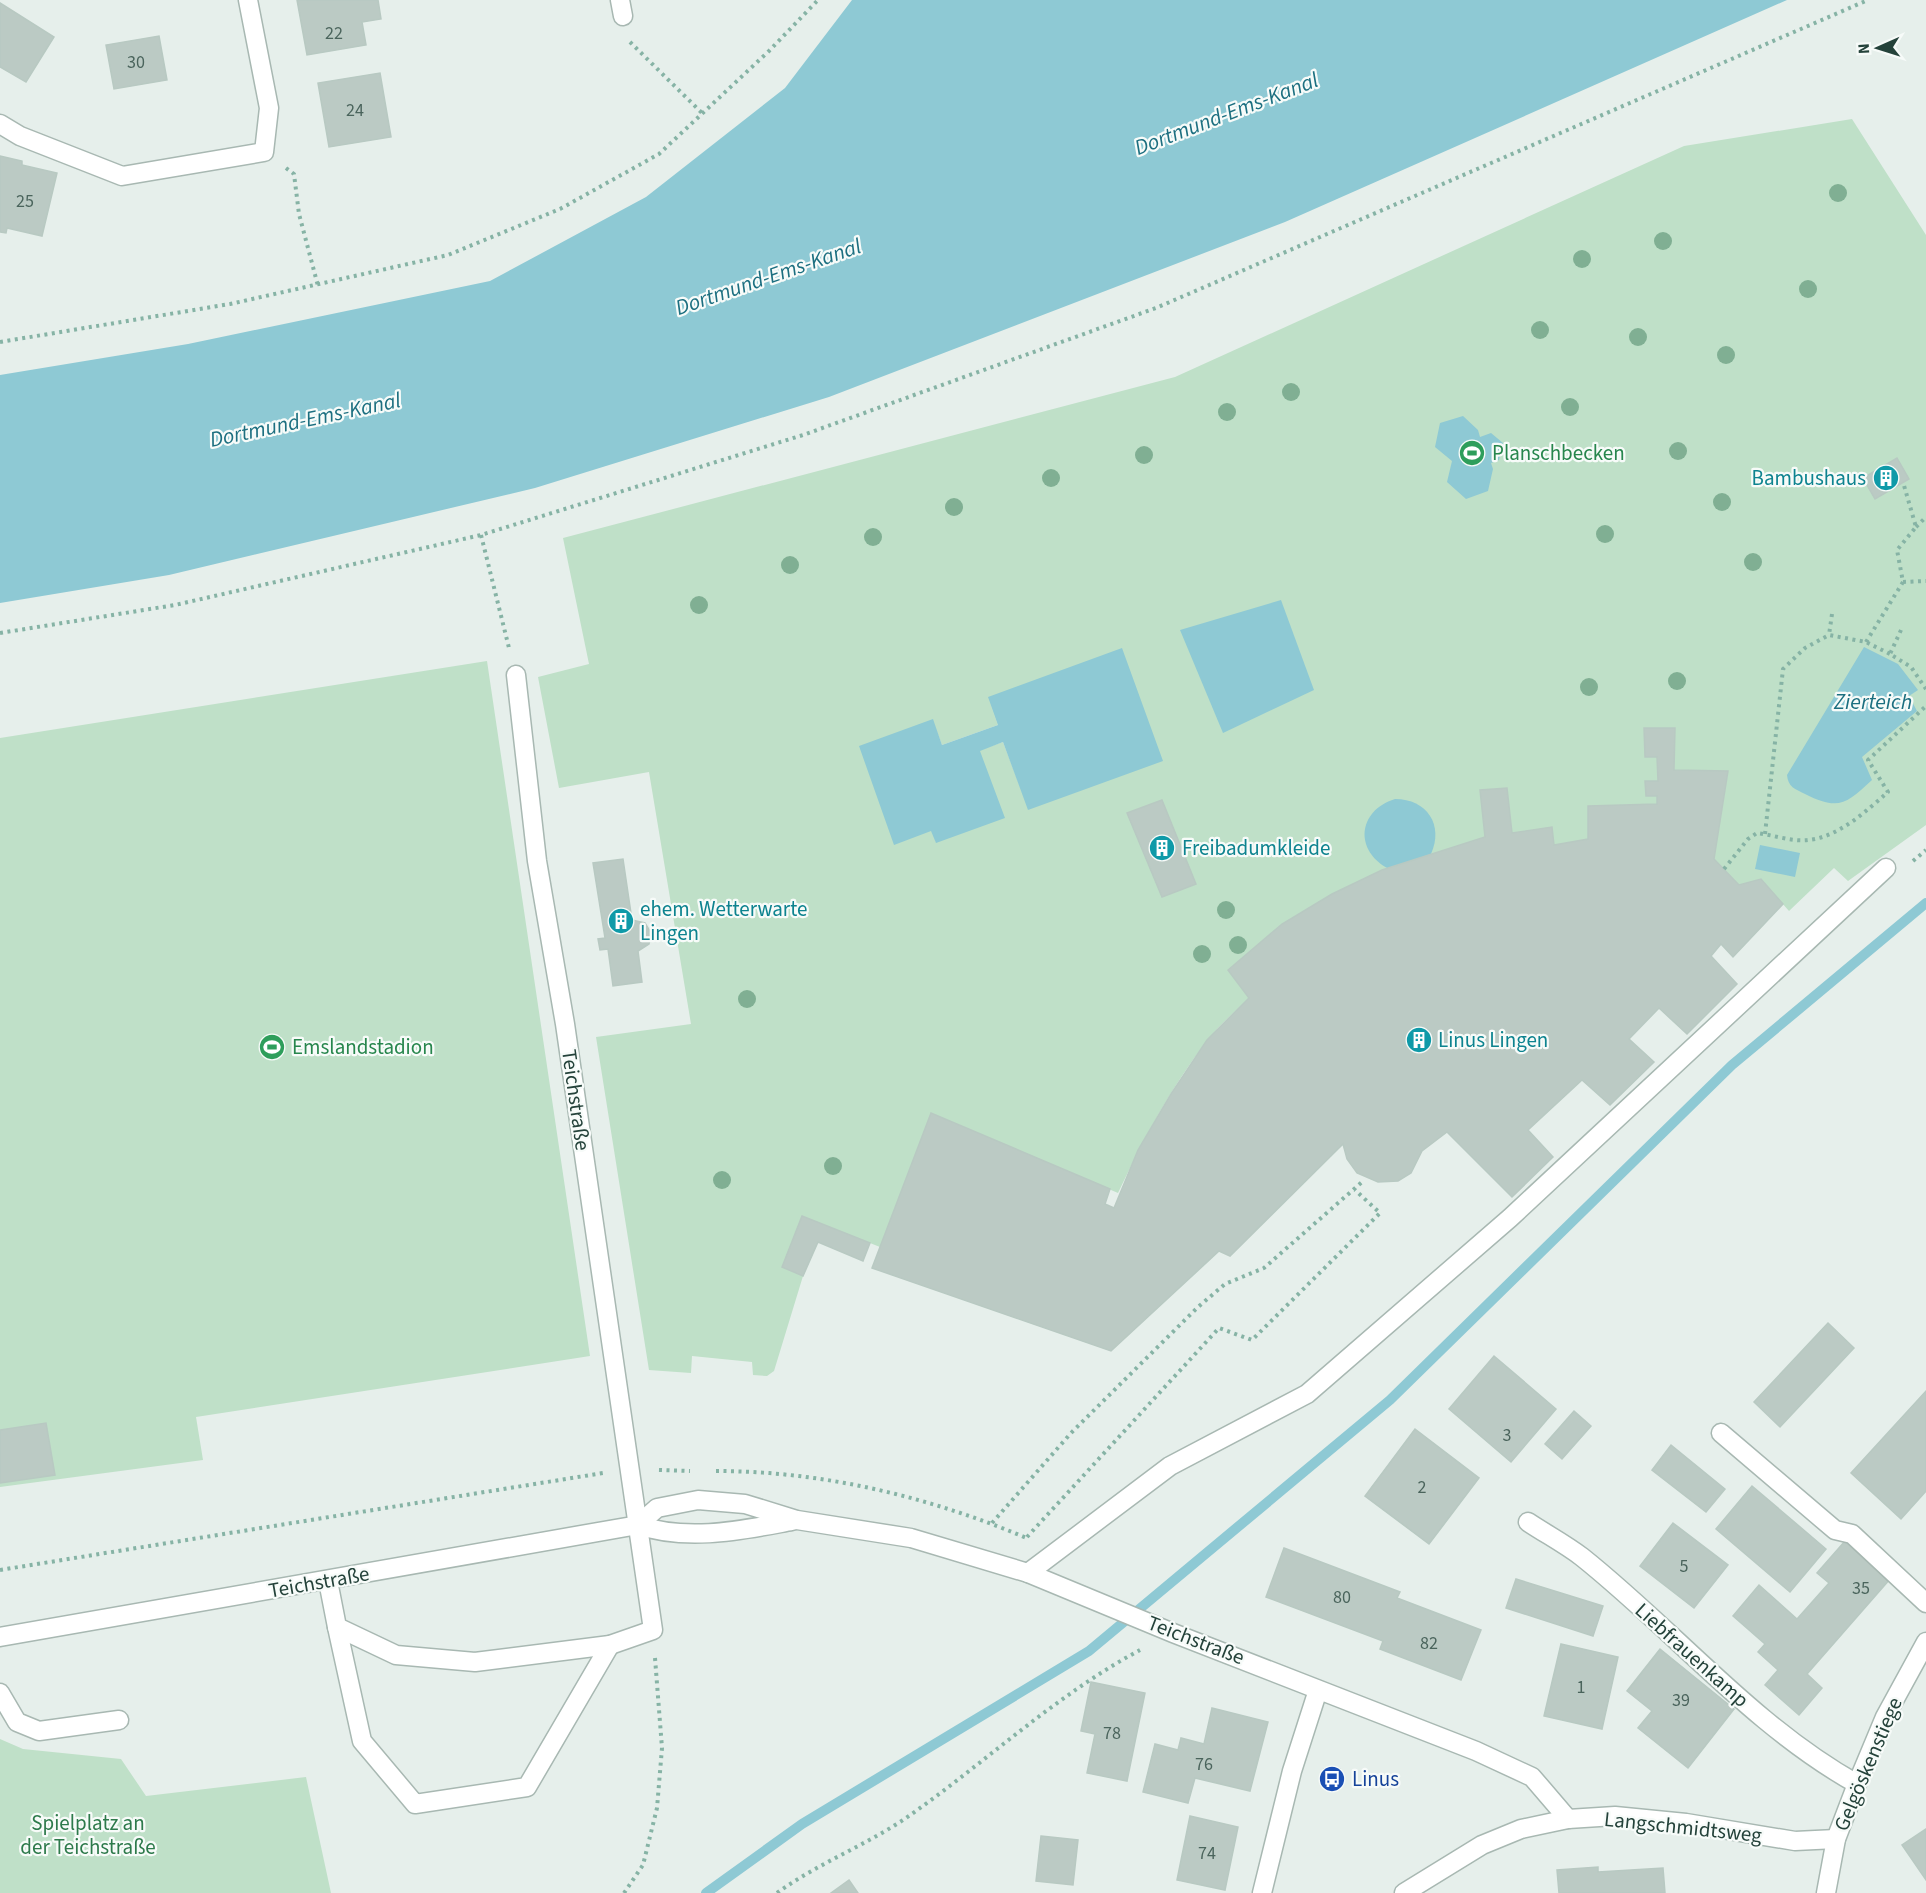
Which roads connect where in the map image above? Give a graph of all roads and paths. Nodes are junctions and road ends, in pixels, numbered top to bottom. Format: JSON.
{"nodes":[{"id":1,"x":248,"y":0,"type":"edge"},
{"id":2,"x":818,"y":0,"type":"edge"},
{"id":3,"x":1868,"y":0,"type":"edge"},
{"id":4,"x":630,"y":43,"type":"dead end"},
{"id":5,"x":703,"y":114,"type":"junction"},
{"id":6,"x":0,"y":124,"type":"edge"},
{"id":7,"x":264,"y":152,"type":"junction"},
{"id":8,"x":318,"y":286,"type":"junction"},
{"id":9,"x":0,"y":342,"type":"edge"},
{"id":10,"x":1903,"y":482,"type":"dead end"},
{"id":11,"x":1926,"y":517,"type":"edge"},
{"id":12,"x":1916,"y":527,"type":"junction"},
{"id":13,"x":481,"y":535,"type":"junction"},
{"id":14,"x":1926,"y":580,"type":"edge"},
{"id":15,"x":1903,"y":582,"type":"junction"},
{"id":16,"x":1832,"y":614,"type":"dead end"},
{"id":17,"x":1901,"y":630,"type":"dead end"},
{"id":18,"x":0,"y":633,"type":"edge"},
{"id":19,"x":1829,"y":635,"type":"junction"},
{"id":20,"x":1866,"y":642,"type":"junction"},
{"id":21,"x":1890,"y":654,"type":"junction"},
{"id":22,"x":516,"y":675,"type":"joint"},
{"id":23,"x":1926,"y":688,"type":"edge"},
{"id":24,"x":1926,"y":706,"type":"edge"},
{"id":25,"x":1765,"y":834,"type":"junction"},
{"id":26,"x":1886,"y":868,"type":"dead end"},
{"id":27,"x":1724,"y":869,"type":"dead end"},
{"id":28,"x":1362,"y":1182,"type":"dead end"},
{"id":29,"x":1355,"y":1190,"type":"junction"},
{"id":30,"x":1721,"y":1433,"type":"dead end"},
{"id":31,"x":629,"y":1470,"type":"junction"},
{"id":32,"x":699,"y":1471,"type":"dead end"},
{"id":33,"x":710,"y":1471,"type":"dead end"},
{"id":34,"x":797,"y":1520,"type":"junction"},
{"id":35,"x":1528,"y":1522,"type":"dead end"},
{"id":36,"x":992,"y":1523,"type":"junction"},
{"id":37,"x":638,"y":1525,"type":"junction"},
{"id":38,"x":1026,"y":1538,"type":"junction"},
{"id":39,"x":1057,"y":1551,"type":"junction"},
{"id":40,"x":0,"y":1570,"type":"edge"},
{"id":41,"x":1028,"y":1574,"type":"junction"},
{"id":42,"x":327,"y":1581,"type":"junction"},
{"id":43,"x":1926,"y":1603,"type":"edge"},
{"id":44,"x":337,"y":1627,"type":"junction"},
{"id":45,"x":652,"y":1630,"type":"junction"},
{"id":46,"x":1173,"y":1633,"type":"junction"},
{"id":47,"x":0,"y":1637,"type":"edge"},
{"id":48,"x":1926,"y":1642,"type":"edge"},
{"id":49,"x":610,"y":1645,"type":"junction"},
{"id":50,"x":1318,"y":1690,"type":"junction"},
{"id":51,"x":0,"y":1693,"type":"edge"},
{"id":52,"x":119,"y":1720,"type":"dead end"},
{"id":53,"x":1857,"y":1784,"type":"junction"},
{"id":54,"x":1568,"y":1819,"type":"junction"},
{"id":55,"x":1836,"y":1839,"type":"junction"},
{"id":56,"x":624,"y":1893,"type":"edge"},
{"id":57,"x":777,"y":1893,"type":"edge"},
{"id":58,"x":1262,"y":1893,"type":"edge"},
{"id":59,"x":1404,"y":1893,"type":"edge"},
{"id":60,"x":1826,"y":1893,"type":"edge"}],
"edges":[{"from":1,"to":7,"type":"street"},
{"from":2,"to":5,"type":"path"},
{"from":3,"to":13,"type":"path"},
{"from":4,"to":5,"type":"path"},
{"from":5,"to":8,"type":"path"},
{"from":6,"to":7,"type":"street"},
{"from":7,"to":8,"type":"path"},
{"from":8,"to":9,"type":"path"},
{"from":10,"to":12,"type":"path"},
{"from":11,"to":12,"type":"path"},
{"from":12,"to":15,"type":"path"},
{"from":13,"to":18,"type":"path"},
{"from":13,"to":22,"type":"path"},
{"from":14,"to":15,"type":"path"},
{"from":15,"to":20,"type":"path"},
{"from":16,"to":19,"type":"path"},
{"from":17,"to":21,"type":"path"},
{"from":19,"to":20,"type":"path"},
{"from":19,"to":25,"type":"path"},
{"from":20,"to":21,"type":"path"},
{"from":21,"to":23,"type":"path"},
{"from":22,"to":31,"type":"street","name":"Teichstraße"},
{"from":24,"to":25,"type":"path"},
{"from":25,"to":27,"type":"path"},
{"from":26,"to":39,"type":"street"},
{"from":28,"to":29,"type":"path"},
{"from":29,"to":36,"type":"path"},
{"from":29,"to":38,"type":"path"},
{"from":30,"to":43,"type":"street"},
{"from":31,"to":32,"type":"path"},
{"from":31,"to":37,"type":"street","name":"Teichstraße"},
{"from":31,"to":40,"type":"path"},
{"from":33,"to":36,"type":"path"},
{"from":34,"to":37,"type":"street","name":"Teichstraße"},
{"from":34,"to":37,"type":"street","name":"Teichstraße"},
{"from":34,"to":41,"type":"street","name":"Teichstraße"},
{"from":35,"to":53,"type":"street","name":"Liebfrauenkamp"},
{"from":36,"to":38,"type":"path"},
{"from":37,"to":42,"type":"street","name":"Teichstraße"},
{"from":37,"to":45,"type":"street"},
{"from":38,"to":39,"type":"path"},
{"from":39,"to":41,"type":"street"},
{"from":41,"to":46,"type":"street","name":"Teichstraße"},
{"from":42,"to":44,"type":"street"},
{"from":42,"to":47,"type":"street","name":"Teichstraße"},
{"from":44,"to":49,"type":"street"},
{"from":44,"to":49,"type":"street"},
{"from":45,"to":49,"type":"street"},
{"from":45,"to":56,"type":"path"},
{"from":46,"to":50,"type":"street","name":"Teichstraße"},
{"from":46,"to":57,"type":"path"},
{"from":48,"to":53,"type":"street","name":"Gelgöskenstiege"},
{"from":50,"to":54,"type":"street","name":"Teichstraße"},
{"from":50,"to":58,"type":"street"},
{"from":51,"to":52,"type":"street"},
{"from":53,"to":55,"type":"street","name":"Gelgöskenstiege"},
{"from":54,"to":55,"type":"street","name":"Langschmidtsweg"},
{"from":54,"to":59,"type":"street","name":"Langschmidtsweg"},
{"from":55,"to":60,"type":"street","name":"Gelgöskenstiege"}]}
